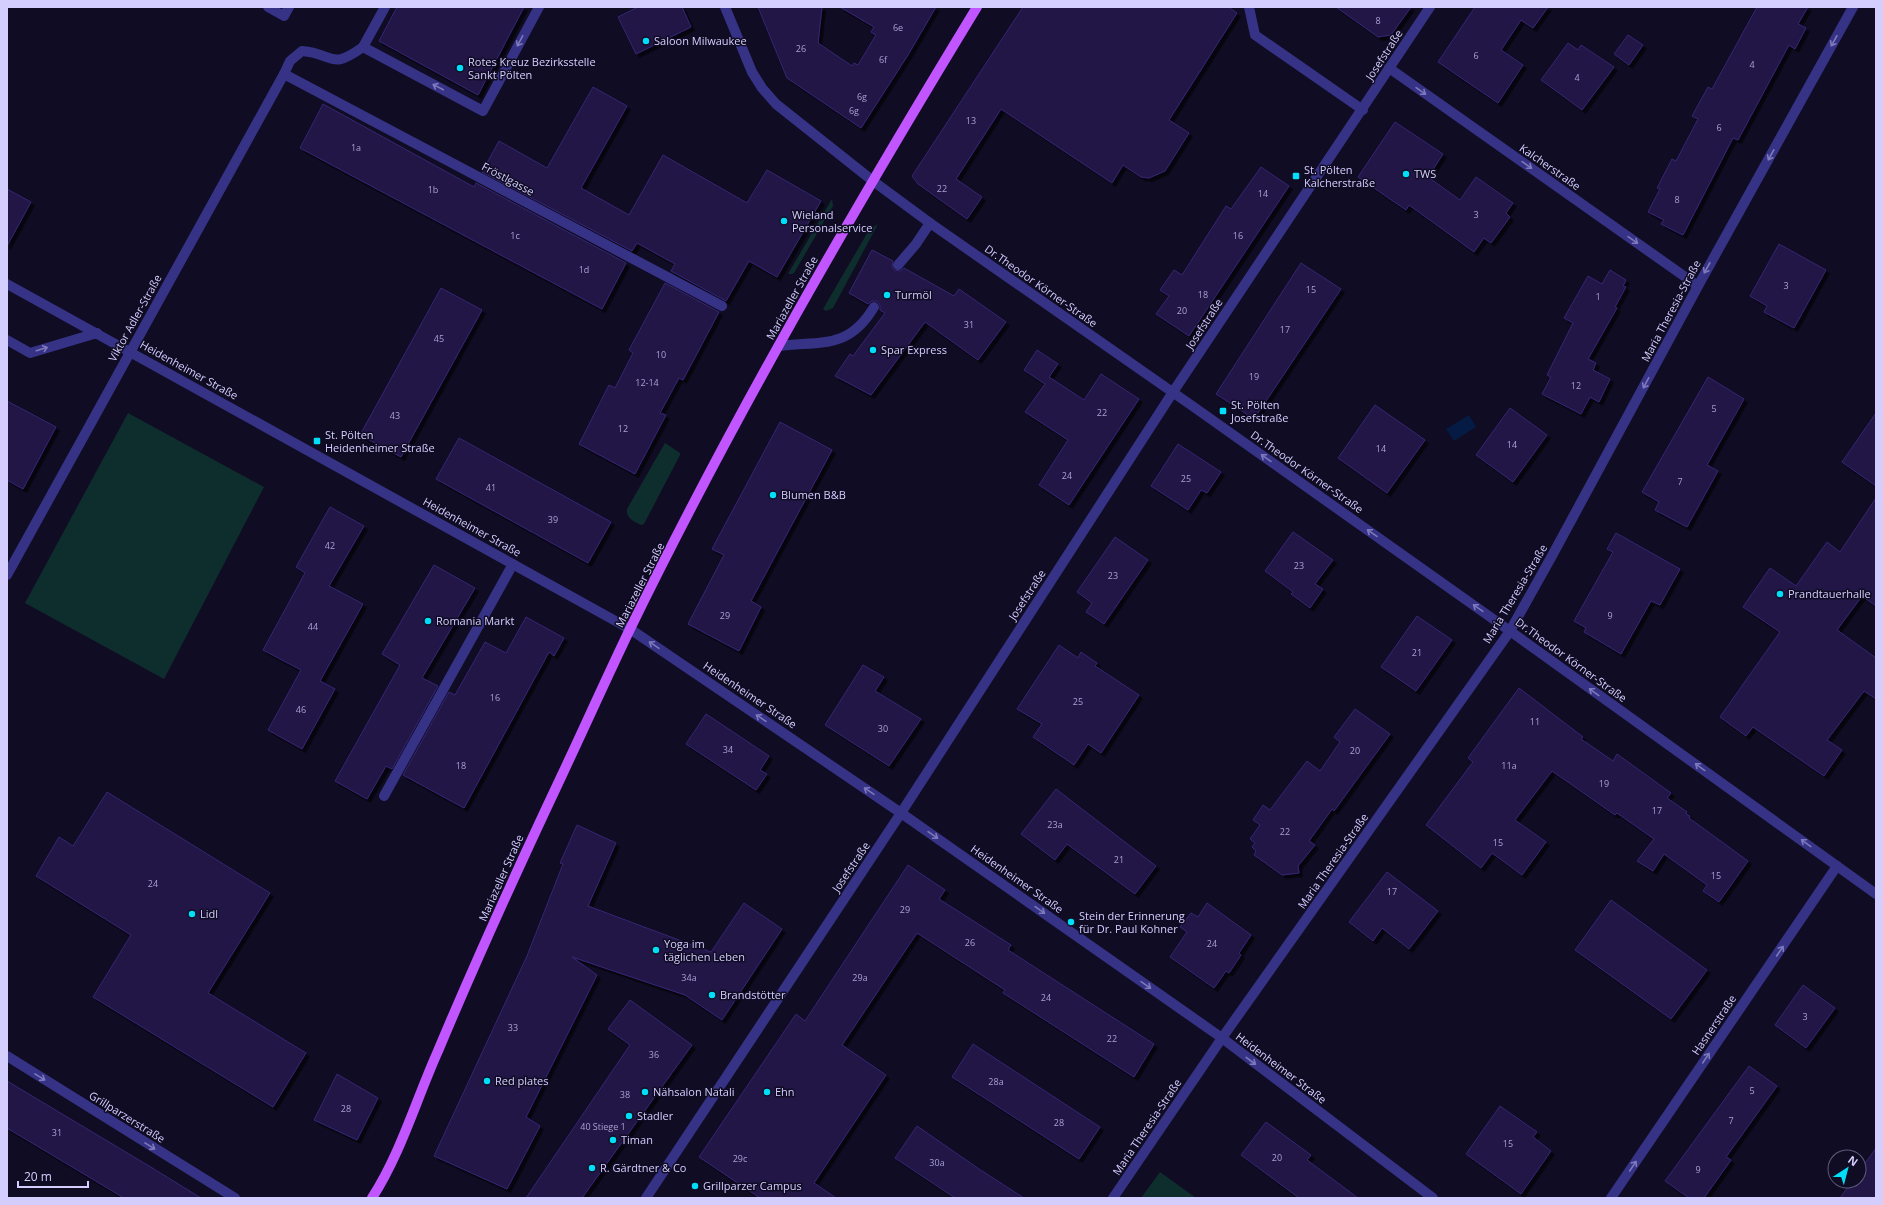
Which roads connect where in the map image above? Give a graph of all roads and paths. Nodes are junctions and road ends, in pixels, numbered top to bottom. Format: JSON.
{"nodes":[{"id":1,"x":268,"y":7,"type":"edge"},
{"id":2,"x":289,"y":7,"type":"edge"},
{"id":3,"x":385,"y":7,"type":"edge"},
{"id":4,"x":539,"y":7,"type":"edge"},
{"id":5,"x":725,"y":7,"type":"edge"},
{"id":6,"x":977,"y":7,"type":"edge"},
{"id":7,"x":1249,"y":7,"type":"edge"},
{"id":8,"x":1430,"y":7,"type":"edge"},
{"id":9,"x":1853,"y":7,"type":"edge"},
{"id":10,"x":363,"y":47,"type":"junction"},
{"id":11,"x":1389,"y":68,"type":"junction"},
{"id":12,"x":284,"y":74,"type":"junction"},
{"id":13,"x":1363,"y":110,"type":"junction"},
{"id":14,"x":873,"y":181,"type":"junction"},
{"id":15,"x":930,"y":223,"type":"junction"},
{"id":16,"x":898,"y":265,"type":"dead end"},
{"id":17,"x":7,"y":284,"type":"edge"},
{"id":18,"x":1698,"y":286,"type":"junction"},
{"id":19,"x":722,"y":306,"type":"dead end"},
{"id":20,"x":874,"y":306,"type":"dead end"},
{"id":21,"x":97,"y":333,"type":"junction"},
{"id":22,"x":7,"y":340,"type":"edge"},
{"id":23,"x":779,"y":346,"type":"junction"},
{"id":24,"x":130,"y":351,"type":"junction"},
{"id":25,"x":1173,"y":392,"type":"junction"},
{"id":26,"x":513,"y":564,"type":"junction"},
{"id":27,"x":7,"y":575,"type":"edge"},
{"id":28,"x":630,"y":629,"type":"junction"},
{"id":29,"x":1510,"y":631,"type":"junction"},
{"id":30,"x":384,"y":796,"type":"dead end"},
{"id":31,"x":901,"y":813,"type":"junction"},
{"id":32,"x":1837,"y":866,"type":"junction"},
{"id":33,"x":1876,"y":894,"type":"edge"},
{"id":34,"x":1222,"y":1038,"type":"junction"},
{"id":35,"x":7,"y":1056,"type":"edge"},
{"id":36,"x":234,"y":1198,"type":"edge"},
{"id":37,"x":372,"y":1198,"type":"edge"},
{"id":38,"x":646,"y":1198,"type":"edge"},
{"id":39,"x":1113,"y":1198,"type":"edge"},
{"id":40,"x":1433,"y":1198,"type":"edge"},
{"id":41,"x":1611,"y":1198,"type":"edge"}],
"edges":[{"from":1,"to":2,"type":"street"},
{"from":3,"to":10,"type":"street"},
{"from":4,"to":10,"type":"street","one_way":true},
{"from":5,"to":14,"type":"street","name":"Dr.Theodor Körner-Straße"},
{"from":6,"to":14,"type":"main road","name":"Mariazeller Straße"},
{"from":7,"to":13,"type":"street"},
{"from":8,"to":11,"type":"street","name":"Josefstraße"},
{"from":9,"to":18,"type":"street","name":"Maria Theresia-Straße","one_way":true},
{"from":10,"to":12,"type":"street","name":"Viktor Adler-Straße"},
{"from":11,"to":13,"type":"street","name":"Josefstraße"},
{"from":11,"to":18,"type":"street","name":"Kalcherstraße","one_way":true},
{"from":12,"to":19,"type":"street","name":"Fröstlgasse"},
{"from":12,"to":24,"type":"street","name":"Viktor Adler-Straße"},
{"from":13,"to":25,"type":"street","name":"Josefstraße"},
{"from":14,"to":15,"type":"street","name":"Dr.Theodor Körner-Straße"},
{"from":14,"to":23,"type":"main road","name":"Mariazeller Straße"},
{"from":15,"to":16,"type":"street"},
{"from":15,"to":25,"type":"street","name":"Dr.Theodor Körner-Straße"},
{"from":17,"to":21,"type":"street","name":"Heidenheimer Straße"},
{"from":18,"to":29,"type":"street","name":"Maria Theresia-Straße","one_way":true},
{"from":20,"to":23,"type":"street"},
{"from":22,"to":21,"type":"street","one_way":true},
{"from":21,"to":24,"type":"street","name":"Heidenheimer Straße"},
{"from":23,"to":28,"type":"main road","name":"Mariazeller Straße"},
{"from":24,"to":26,"type":"street","name":"Heidenheimer Straße"},
{"from":24,"to":27,"type":"street","name":"Viktor Adler-Straße"},
{"from":29,"to":25,"type":"street","name":"Dr.Theodor Körner-Straße","one_way":true},
{"from":25,"to":31,"type":"street","name":"Josefstraße"},
{"from":26,"to":28,"type":"street","name":"Heidenheimer Straße"},
{"from":26,"to":30,"type":"street"},
{"from":31,"to":28,"type":"street","name":"Heidenheimer Straße","one_way":true},
{"from":28,"to":37,"type":"main road","name":"Mariazeller Straße"},
{"from":32,"to":29,"type":"street","name":"Dr.Theodor Körner-Straße","one_way":true},
{"from":29,"to":34,"type":"street","name":"Maria Theresia-Straße"},
{"from":31,"to":34,"type":"street","name":"Heidenheimer Straße","one_way":true},
{"from":31,"to":38,"type":"street","name":"Josefstraße"},
{"from":32,"to":33,"type":"street","name":"Dr.Theodor Körner-Straße"},
{"from":41,"to":32,"type":"street","name":"Hasnerstraße","one_way":true},
{"from":34,"to":39,"type":"street","name":"Maria Theresia-Straße"},
{"from":34,"to":40,"type":"street","name":"Heidenheimer Straße","one_way":true},
{"from":35,"to":36,"type":"street","name":"Grillparzerstraße","one_way":true}]}
